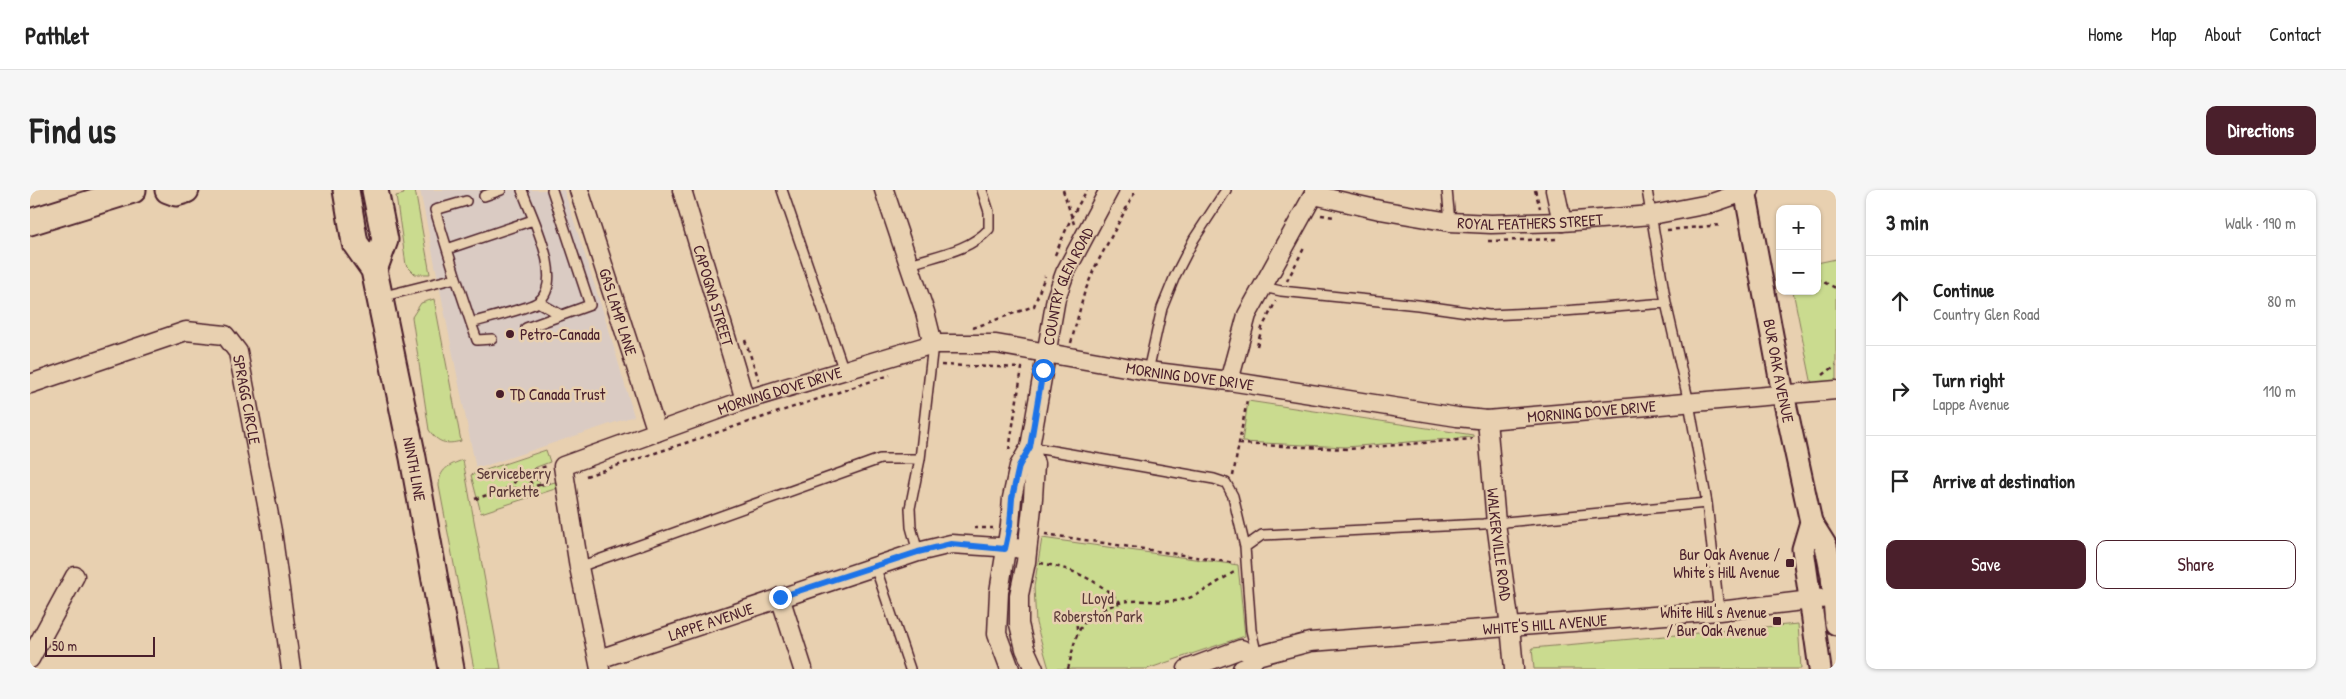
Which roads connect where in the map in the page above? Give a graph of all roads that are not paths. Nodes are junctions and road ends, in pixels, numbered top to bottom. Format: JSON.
{"nodes":[{"id":1,"x":133,"y":190,"type":"edge"},
{"id":2,"x":168,"y":190,"type":"edge"},
{"id":3,"x":186,"y":190,"type":"edge"},
{"id":4,"x":346,"y":190,"type":"edge"},
{"id":5,"x":375,"y":190,"type":"edge"},
{"id":6,"x":522,"y":190,"type":"edge"},
{"id":7,"x":552,"y":190,"type":"edge"},
{"id":8,"x":579,"y":190,"type":"edge"},
{"id":9,"x":682,"y":190,"type":"edge"},
{"id":10,"x":782,"y":190,"type":"edge"},
{"id":11,"x":884,"y":190,"type":"edge"},
{"id":12,"x":982,"y":190,"type":"edge"},
{"id":13,"x":1109,"y":190,"type":"edge"},
{"id":14,"x":1226,"y":190,"type":"edge"},
{"id":15,"x":1447,"y":190,"type":"edge"},
{"id":16,"x":1555,"y":190,"type":"edge"},
{"id":17,"x":1647,"y":190,"type":"edge"},
{"id":18,"x":1747,"y":190,"type":"edge"},
{"id":19,"x":497,"y":194,"type":"edge"},
{"id":20,"x":484,"y":196,"type":"dead end"},
{"id":21,"x":1318,"y":197,"type":"edge"},
{"id":22,"x":466,"y":201,"type":"dead end"},
{"id":23,"x":1652,"y":215,"type":"junction"},
{"id":24,"x":533,"y":220,"type":"junction"},
{"id":25,"x":30,"y":222,"type":"edge"},
{"id":26,"x":1450,"y":222,"type":"junction"},
{"id":27,"x":1562,"y":222,"type":"junction"},
{"id":28,"x":447,"y":249,"type":"junction"},
{"id":29,"x":910,"y":264,"type":"junction"},
{"id":30,"x":374,"y":270,"type":"junction"},
{"id":31,"x":456,"y":278,"type":"junction"},
{"id":32,"x":1263,"y":287,"type":"junction"},
{"id":33,"x":380,"y":297,"type":"junction"},
{"id":34,"x":538,"y":302,"type":"junction"},
{"id":35,"x":1666,"y":303,"type":"junction"},
{"id":36,"x":561,"y":315,"type":"junction"},
{"id":37,"x":472,"y":323,"type":"junction"},
{"id":38,"x":526,"y":328,"type":"dead end"},
{"id":39,"x":492,"y":339,"type":"dead end"},
{"id":40,"x":932,"y":344,"type":"junction"},
{"id":41,"x":1046,"y":354,"type":"junction"},
{"id":42,"x":844,"y":371,"type":"junction"},
{"id":43,"x":1148,"y":371,"type":"junction"},
{"id":44,"x":1229,"y":381,"type":"junction"},
{"id":45,"x":30,"y":384,"type":"edge"},
{"id":46,"x":1836,"y":390,"type":"edge"},
{"id":47,"x":1783,"y":394,"type":"junction"},
{"id":48,"x":745,"y":400,"type":"junction"},
{"id":49,"x":1689,"y":403,"type":"junction"},
{"id":50,"x":1488,"y":428,"type":"junction"},
{"id":51,"x":657,"y":432,"type":"junction"},
{"id":52,"x":1030,"y":447,"type":"junction"},
{"id":53,"x":920,"y":459,"type":"junction"},
{"id":54,"x":1706,"y":503,"type":"junction"},
{"id":55,"x":1811,"y":522,"type":"junction"},
{"id":56,"x":1496,"y":523,"type":"junction"},
{"id":57,"x":1245,"y":547,"type":"junction"},
{"id":58,"x":1027,"y":548,"type":"junction"},
{"id":59,"x":1005,"y":549,"type":"junction"},
{"id":60,"x":918,"y":552,"type":"junction"},
{"id":61,"x":875,"y":566,"type":"junction"},
{"id":62,"x":579,"y":567,"type":"junction"},
{"id":63,"x":75,"y":576,"type":"dead end"},
{"id":64,"x":780,"y":597,"type":"junction"},
{"id":65,"x":1835,"y":597,"type":"edge"},
{"id":66,"x":1810,"y":600,"type":"junction"},
{"id":67,"x":1719,"y":610,"type":"junction"},
{"id":68,"x":1836,"y":624,"type":"edge"},
{"id":69,"x":1510,"y":626,"type":"junction"},
{"id":70,"x":1257,"y":656,"type":"junction"},
{"id":71,"x":30,"y":659,"type":"edge"},
{"id":72,"x":599,"y":664,"type":"edge"},
{"id":73,"x":290,"y":669,"type":"edge"},
{"id":74,"x":451,"y":669,"type":"edge"},
{"id":75,"x":803,"y":669,"type":"edge"},
{"id":76,"x":910,"y":669,"type":"edge"},
{"id":77,"x":1010,"y":669,"type":"edge"},
{"id":78,"x":1034,"y":669,"type":"edge"},
{"id":79,"x":1187,"y":669,"type":"edge"},
{"id":80,"x":1242,"y":669,"type":"edge"},
{"id":81,"x":1514,"y":669,"type":"edge"},
{"id":82,"x":1820,"y":669,"type":"edge"}],
"edges":[{"from":1,"to":25,"type":"main road"},
{"from":2,"to":3,"type":"main road"},
{"from":4,"to":30,"type":"main road","name":"NINTH LINE"},
{"from":5,"to":30,"type":"main road"},
{"from":6,"to":24,"type":"lane"},
{"from":7,"to":36,"type":"lane"},
{"from":8,"to":51,"type":"street","name":"GAS LAMP LANE"},
{"from":9,"to":48,"type":"street","name":"CAPOGNA STREET"},
{"from":10,"to":42,"type":"lane"},
{"from":11,"to":29,"type":"street"},
{"from":12,"to":29,"type":"lane"},
{"from":13,"to":41,"type":"street","name":"COUNTRY GLEN ROAD"},
{"from":14,"to":43,"type":"lane"},
{"from":15,"to":26,"type":"lane"},
{"from":16,"to":27,"type":"street"},
{"from":17,"to":23,"type":"lane"},
{"from":18,"to":23,"type":"street","name":"ROYAL FEATHERS STREET"},
{"from":18,"to":47,"type":"street","name":"BUR OAK AVENUE"},
{"from":19,"to":20,"type":"lane"},
{"from":21,"to":26,"type":"street","name":"ROYAL FEATHERS STREET"},
{"from":21,"to":32,"type":"street"},
{"from":22,"to":28,"type":"lane"},
{"from":23,"to":27,"type":"street","name":"ROYAL FEATHERS STREET"},
{"from":23,"to":35,"type":"lane"},
{"from":24,"to":28,"type":"lane"},
{"from":24,"to":34,"type":"lane"},
{"from":26,"to":27,"type":"street","name":"ROYAL FEATHERS STREET"},
{"from":28,"to":31,"type":"lane"},
{"from":29,"to":40,"type":"street"},
{"from":30,"to":33,"type":"main road","name":"NINTH LINE"},
{"from":31,"to":33,"type":"lane"},
{"from":31,"to":37,"type":"lane"},
{"from":32,"to":35,"type":"lane"},
{"from":32,"to":44,"type":"street"},
{"from":33,"to":74,"type":"main road","name":"NINTH LINE"},
{"from":34,"to":36,"type":"lane"},
{"from":34,"to":37,"type":"lane"},
{"from":35,"to":49,"type":"lane"},
{"from":36,"to":38,"type":"lane"},
{"from":37,"to":39,"type":"lane"},
{"from":40,"to":41,"type":"street","name":"MORNING DOVE DRIVE"},
{"from":40,"to":42,"type":"street","name":"MORNING DOVE DRIVE"},
{"from":40,"to":53,"type":"lane"},
{"from":41,"to":43,"type":"street","name":"MORNING DOVE DRIVE"},
{"from":41,"to":52,"type":"street","name":"COUNTRY GLEN ROAD"},
{"from":42,"to":48,"type":"street","name":"MORNING DOVE DRIVE"},
{"from":43,"to":44,"type":"street","name":"MORNING DOVE DRIVE"},
{"from":44,"to":50,"type":"street","name":"MORNING DOVE DRIVE"},
{"from":45,"to":73,"type":"street","name":"SPRAGG CIRCLE"},
{"from":46,"to":47,"type":"street","name":"MORNING DOVE DRIVE"},
{"from":47,"to":49,"type":"street","name":"MORNING DOVE DRIVE"},
{"from":47,"to":55,"type":"street","name":"BUR OAK AVENUE"},
{"from":48,"to":51,"type":"street","name":"MORNING DOVE DRIVE"},
{"from":49,"to":50,"type":"street","name":"MORNING DOVE DRIVE"},
{"from":49,"to":54,"type":"lane"},
{"from":50,"to":56,"type":"street","name":"WALKERVILLE ROAD"},
{"from":51,"to":62,"type":"street","name":"MORNING DOVE DRIVE"},
{"from":52,"to":57,"type":"lane"},
{"from":52,"to":58,"type":"street","name":"COUNTRY GLEN ROAD"},
{"from":52,"to":59,"type":"street","name":"COUNTRY GLEN ROAD"},
{"from":53,"to":60,"type":"lane"},
{"from":53,"to":62,"type":"lane"},
{"from":54,"to":56,"type":"lane"},
{"from":54,"to":67,"type":"lane"},
{"from":55,"to":65,"type":"street","name":"BUR OAK AVENUE"},
{"from":55,"to":66,"type":"street","name":"BUR OAK AVENUE"},
{"from":56,"to":57,"type":"lane"},
{"from":56,"to":69,"type":"street","name":"WALKERVILLE ROAD"},
{"from":57,"to":70,"type":"lane"},
{"from":58,"to":59,"type":"street","name":"LAPPE AVENUE"},
{"from":58,"to":78,"type":"street","name":"COUNTRY GLEN ROAD"},
{"from":59,"to":60,"type":"street","name":"LAPPE AVENUE"},
{"from":59,"to":77,"type":"street","name":"COUNTRY GLEN ROAD"},
{"from":60,"to":61,"type":"street","name":"LAPPE AVENUE"},
{"from":61,"to":64,"type":"street","name":"LAPPE AVENUE"},
{"from":61,"to":76,"type":"lane"},
{"from":62,"to":72,"type":"street"},
{"from":63,"to":71,"type":"street"},
{"from":64,"to":72,"type":"street","name":"LAPPE AVENUE"},
{"from":64,"to":75,"type":"street"},
{"from":65,"to":66,"type":"street","name":"WHITE'S HILL AVENUE"},
{"from":65,"to":68,"type":"street","name":"BUR OAK AVENUE"},
{"from":66,"to":67,"type":"street","name":"WHITE'S HILL AVENUE"},
{"from":66,"to":82,"type":"street","name":"BUR OAK AVENUE"},
{"from":67,"to":69,"type":"street","name":"WHITE'S HILL AVENUE"},
{"from":69,"to":70,"type":"street","name":"WHITE'S HILL AVENUE"},
{"from":69,"to":81,"type":"street","name":"WALKERVILLE ROAD"},
{"from":70,"to":79,"type":"street","name":"WHITE'S HILL AVENUE"},
{"from":70,"to":80,"type":"street","name":"WHITE'S HILL AVENUE"}]}
